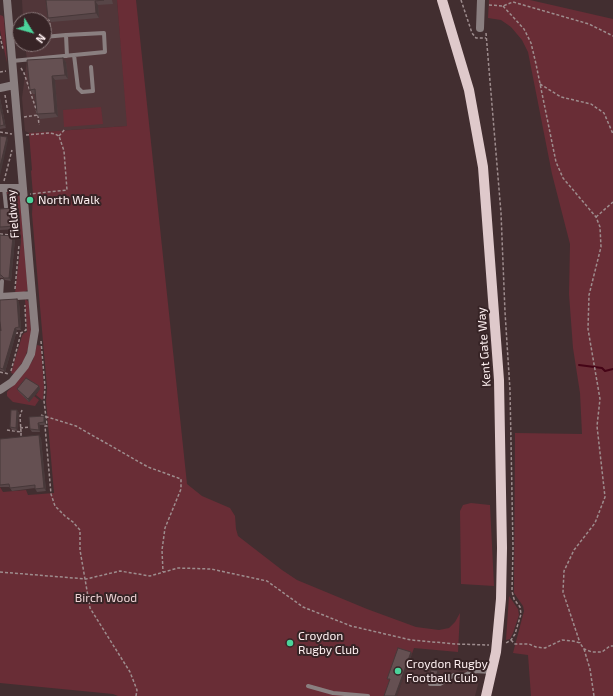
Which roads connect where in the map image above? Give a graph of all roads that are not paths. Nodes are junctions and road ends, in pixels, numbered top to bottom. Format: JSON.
{"nodes":[{"id":1,"x":7,"y":0,"type":"edge"},
{"id":2,"x":442,"y":0,"type":"edge"},
{"id":3,"x":483,"y":2,"type":"edge"},
{"id":4,"x":4,"y":11,"type":"edge"},
{"id":5,"x":480,"y":28,"type":"dead end"},
{"id":6,"x":66,"y":35,"type":"junction"},
{"id":7,"x":52,"y":36,"type":"edge"},
{"id":8,"x":74,"y":55,"type":"junction"},
{"id":9,"x":68,"y":56,"type":"junction"},
{"id":10,"x":15,"y":63,"type":"junction"},
{"id":11,"x":91,"y":67,"type":"dead end"},
{"id":12,"x":14,"y":85,"type":"junction"},
{"id":13,"x":1,"y":88,"type":"edge"},
{"id":14,"x":2,"y":188,"type":"edge"},
{"id":15,"x":23,"y":191,"type":"junction"},
{"id":16,"x":6,"y":207,"type":"edge"},
{"id":17,"x":2,"y":281,"type":"edge"},
{"id":18,"x":28,"y":295,"type":"junction"},
{"id":19,"x":1,"y":297,"type":"edge"},
{"id":20,"x":0,"y":390,"type":"edge"},
{"id":21,"x":491,"y":672,"type":"junction"},
{"id":22,"x":430,"y":684,"type":"dead end"},
{"id":23,"x":308,"y":686,"type":"dead end"},
{"id":24,"x":368,"y":696,"type":"edge"},
{"id":25,"x":486,"y":696,"type":"edge"}],
"edges":[{"from":1,"to":4,"type":"street","name":"Fieldway"},
{"from":2,"to":21,"type":"main road","name":"Kent Gate Way"},
{"from":3,"to":5,"type":"street"},
{"from":4,"to":10,"type":"street","name":"Fieldway"},
{"from":6,"to":7,"type":"lane"},
{"from":6,"to":8,"type":"lane"},
{"from":6,"to":9,"type":"lane"},
{"from":8,"to":9,"type":"lane"},
{"from":8,"to":11,"type":"lane"},
{"from":9,"to":10,"type":"lane"},
{"from":10,"to":12,"type":"street","name":"Fieldway"},
{"from":12,"to":13,"type":"street"},
{"from":12,"to":15,"type":"street","name":"Fieldway"},
{"from":14,"to":15,"type":"street"},
{"from":14,"to":16,"type":"lane"},
{"from":15,"to":18,"type":"street","name":"Fieldway"},
{"from":17,"to":19,"type":"lane"},
{"from":18,"to":19,"type":"street"},
{"from":18,"to":20,"type":"street","name":"Fieldway"},
{"from":21,"to":22,"type":"lane"},
{"from":21,"to":25,"type":"main road","name":"Kent Gate Way"},
{"from":23,"to":24,"type":"lane"}]}
